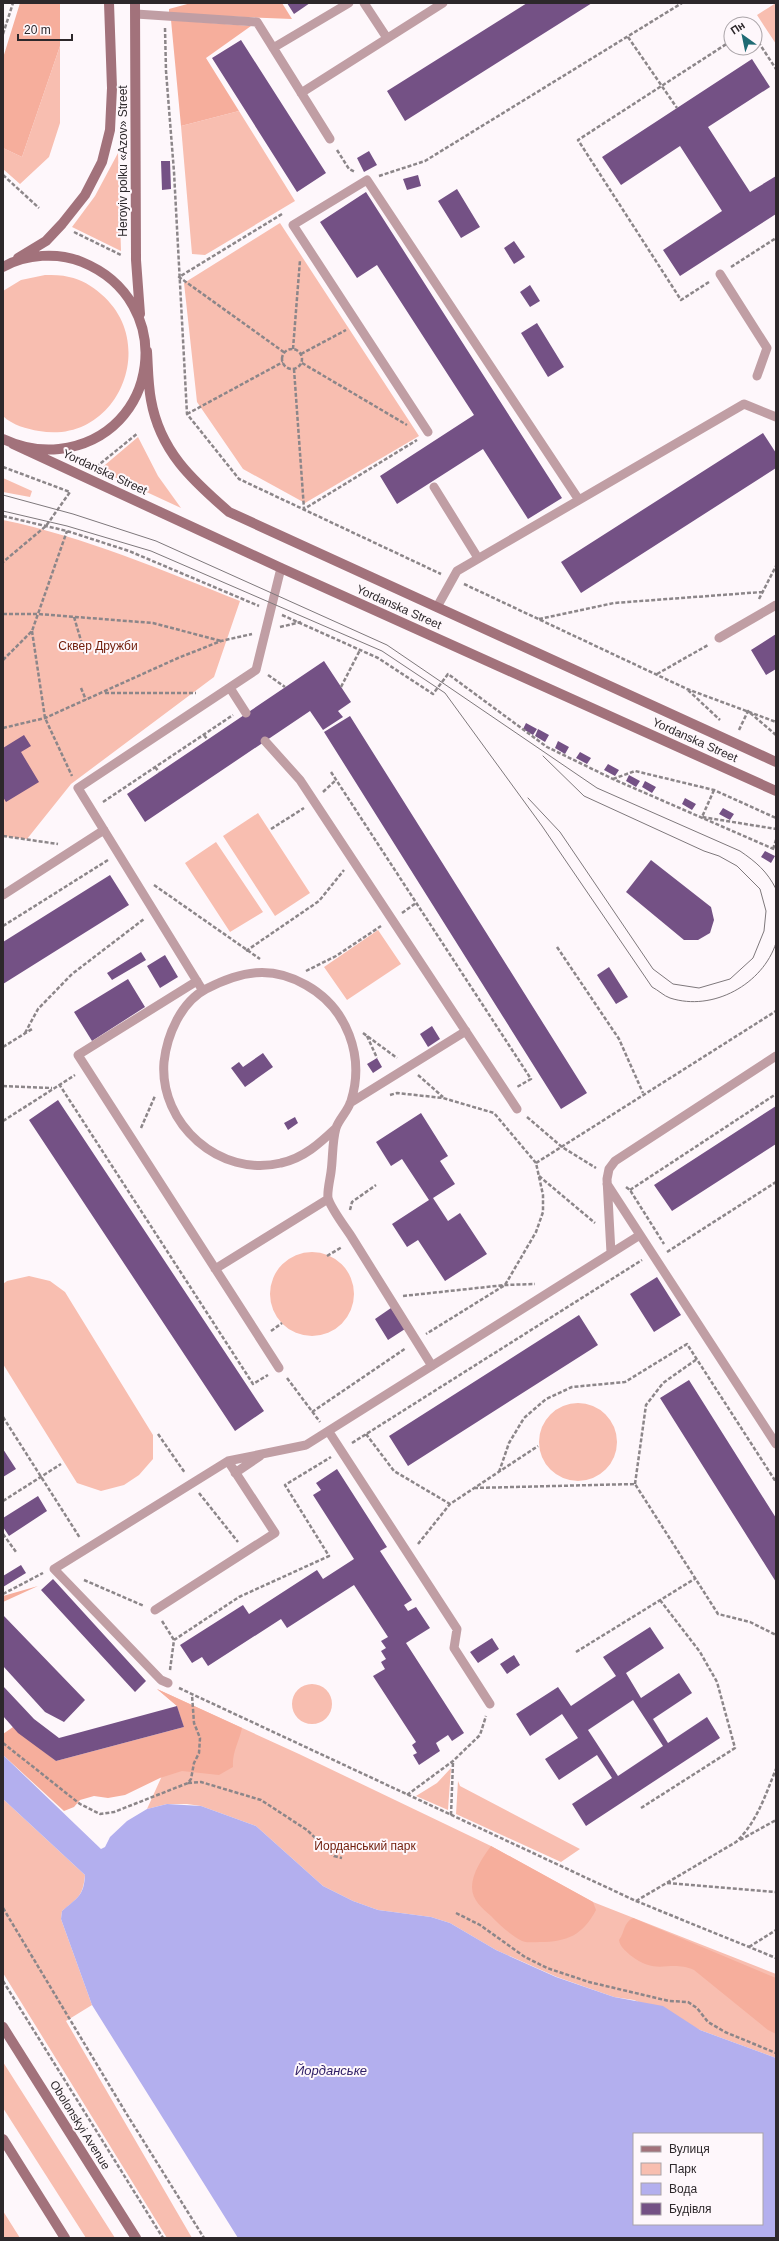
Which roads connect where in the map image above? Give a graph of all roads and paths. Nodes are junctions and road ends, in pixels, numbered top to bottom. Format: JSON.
{"nodes":[{"id":1,"x":13,"y":3,"type":"edge"},
{"id":2,"x":109,"y":3,"type":"edge"},
{"id":3,"x":135,"y":3,"type":"edge"},
{"id":4,"x":349,"y":3,"type":"edge"},
{"id":5,"x":364,"y":3,"type":"edge"},
{"id":6,"x":443,"y":3,"type":"edge"},
{"id":7,"x":682,"y":3,"type":"edge"},
{"id":8,"x":136,"y":14,"type":"junction"},
{"id":9,"x":165,"y":16,"type":"junction"},
{"id":10,"x":7,"y":22,"type":"junction"},
{"id":11,"x":3,"y":24,"type":"edge"},
{"id":12,"x":3,"y":34,"type":"edge"},
{"id":13,"x":628,"y":37,"type":"junction"},
{"id":14,"x":388,"y":38,"type":"junction"},
{"id":15,"x":723,"y":46,"type":"edge"},
{"id":16,"x":273,"y":48,"type":"junction"},
{"id":17,"x":763,"y":49,"type":"edge"},
{"id":18,"x":776,"y":69,"type":"edge"},
{"id":19,"x":662,"y":86,"type":"junction"},
{"id":20,"x":301,"y":93,"type":"junction"},
{"id":21,"x":677,"y":108,"type":"dead end"},
{"id":22,"x":330,"y":139,"type":"joint"},
{"id":23,"x":3,"y":175,"type":"edge"},
{"id":24,"x":368,"y":180,"type":"junction"},
{"id":25,"x":39,"y":208,"type":"dead end"},
{"id":26,"x":282,"y":214,"type":"dead end"},
{"id":27,"x":70,"y":230,"type":"dead end"},
{"id":28,"x":776,"y":238,"type":"edge"},
{"id":29,"x":301,"y":252,"type":"dead end"},
{"id":30,"x":121,"y":255,"type":"dead end"},
{"id":31,"x":6,"y":266,"type":"edge"},
{"id":32,"x":720,"y":274,"type":"junction"},
{"id":33,"x":179,"y":278,"type":"junction"},
{"id":34,"x":141,"y":318,"type":"junction"},
{"id":35,"x":347,"y":329,"type":"dead end"},
{"id":36,"x":293,"y":349,"type":"junction"},
{"id":37,"x":147,"y":351,"type":"junction"},
{"id":38,"x":285,"y":353,"type":"junction"},
{"id":39,"x":301,"y":354,"type":"junction"},
{"id":40,"x":283,"y":362,"type":"junction"},
{"id":41,"x":302,"y":363,"type":"junction"},
{"id":42,"x":294,"y":369,"type":"junction"},
{"id":43,"x":757,"y":376,"type":"dead end"},
{"id":44,"x":187,"y":414,"type":"junction"},
{"id":45,"x":776,"y":417,"type":"edge"},
{"id":46,"x":411,"y":428,"type":"dead end"},
{"id":47,"x":138,"y":433,"type":"dead end"},
{"id":48,"x":426,"y":434,"type":"joint"},
{"id":49,"x":3,"y":439,"type":"edge"},
{"id":50,"x":13,"y":444,"type":"junction"},
{"id":51,"x":3,"y":467,"type":"edge"},
{"id":52,"x":94,"y":468,"type":"dead end"},
{"id":53,"x":434,"y":487,"type":"dead end"},
{"id":54,"x":579,"y":500,"type":"junction"},
{"id":55,"x":304,"y":509,"type":"junction"},
{"id":56,"x":3,"y":516,"type":"edge"},
{"id":57,"x":46,"y":526,"type":"junction"},
{"id":58,"x":67,"y":531,"type":"junction"},
{"id":59,"x":478,"y":558,"type":"junction"},
{"id":60,"x":3,"y":562,"type":"edge"},
{"id":61,"x":776,"y":566,"type":"edge"},
{"id":62,"x":281,"y":568,"type":"junction"},
{"id":63,"x":453,"y":579,"type":"junction"},
{"id":64,"x":762,"y":592,"type":"junction"},
{"id":65,"x":776,"y":605,"type":"edge"},
{"id":66,"x":437,"y":607,"type":"junction"},
{"id":67,"x":270,"y":611,"type":"junction"},
{"id":68,"x":3,"y":614,"type":"edge"},
{"id":69,"x":38,"y":614,"type":"junction"},
{"id":70,"x":74,"y":617,"type":"junction"},
{"id":71,"x":538,"y":619,"type":"junction"},
{"id":72,"x":746,"y":622,"type":"junction"},
{"id":73,"x":32,"y":631,"type":"junction"},
{"id":74,"x":719,"y":638,"type":"joint"},
{"id":75,"x":360,"y":650,"type":"junction"},
{"id":76,"x":84,"y":654,"type":"dead end"},
{"id":77,"x":3,"y":660,"type":"edge"},
{"id":78,"x":262,"y":672,"type":"dead end"},
{"id":79,"x":657,"y":674,"type":"junction"},
{"id":80,"x":285,"y":687,"type":"dead end"},
{"id":81,"x":341,"y":687,"type":"dead end"},
{"id":82,"x":81,"y":688,"type":"dead end"},
{"id":83,"x":687,"y":689,"type":"junction"},
{"id":84,"x":227,"y":690,"type":"junction"},
{"id":85,"x":103,"y":693,"type":"junction"},
{"id":86,"x":86,"y":700,"type":"junction"},
{"id":87,"x":748,"y":711,"type":"junction"},
{"id":88,"x":236,"y":713,"type":"dead end"},
{"id":89,"x":246,"y":713,"type":"dead end"},
{"id":90,"x":45,"y":718,"type":"junction"},
{"id":91,"x":776,"y":722,"type":"edge"},
{"id":92,"x":725,"y":725,"type":"dead end"},
{"id":93,"x":3,"y":728,"type":"edge"},
{"id":94,"x":204,"y":735,"type":"junction"},
{"id":95,"x":776,"y":735,"type":"edge"},
{"id":96,"x":736,"y":736,"type":"dead end"},
{"id":97,"x":207,"y":739,"type":"dead end"},
{"id":98,"x":265,"y":741,"type":"dead end"},
{"id":99,"x":776,"y":762,"type":"edge"},
{"id":100,"x":156,"y":767,"type":"junction"},
{"id":101,"x":159,"y":772,"type":"dead end"},
{"id":102,"x":331,"y":772,"type":"dead end"},
{"id":103,"x":613,"y":779,"type":"junction"},
{"id":104,"x":78,"y":788,"type":"junction"},
{"id":105,"x":714,"y":790,"type":"junction"},
{"id":106,"x":776,"y":791,"type":"edge"},
{"id":107,"x":100,"y":804,"type":"dead end"},
{"id":108,"x":702,"y":817,"type":"junction"},
{"id":109,"x":776,"y":818,"type":"edge"},
{"id":110,"x":776,"y":829,"type":"edge"},
{"id":111,"x":104,"y":830,"type":"junction"},
{"id":112,"x":3,"y":836,"type":"edge"},
{"id":113,"x":776,"y":840,"type":"edge"},
{"id":114,"x":60,"y":844,"type":"dead end"},
{"id":115,"x":775,"y":849,"type":"edge"},
{"id":116,"x":118,"y":854,"type":"junction"},
{"id":117,"x":352,"y":860,"type":"junction"},
{"id":118,"x":149,"y":882,"type":"dead end"},
{"id":119,"x":3,"y":895,"type":"edge"},
{"id":120,"x":416,"y":903,"type":"junction"},
{"id":121,"x":148,"y":916,"type":"dead end"},
{"id":122,"x":391,"y":920,"type":"junction"},
{"id":123,"x":3,"y":926,"type":"edge"},
{"id":124,"x":557,"y":947,"type":"dead end"},
{"id":125,"x":246,"y":951,"type":"junction"},
{"id":126,"x":266,"y":962,"type":"dead end"},
{"id":127,"x":293,"y":978,"type":"junction"},
{"id":128,"x":197,"y":981,"type":"junction"},
{"id":129,"x":202,"y":991,"type":"junction"},
{"id":130,"x":776,"y":1010,"type":"edge"},
{"id":131,"x":32,"y":1029,"type":"dead end"},
{"id":132,"x":360,"y":1031,"type":"dead end"},
{"id":133,"x":466,"y":1031,"type":"junction"},
{"id":134,"x":25,"y":1033,"type":"junction"},
{"id":135,"x":366,"y":1035,"type":"junction"},
{"id":136,"x":3,"y":1047,"type":"edge"},
{"id":137,"x":776,"y":1056,"type":"edge"},
{"id":138,"x":377,"y":1058,"type":"dead end"},
{"id":139,"x":408,"y":1067,"type":"junction"},
{"id":140,"x":86,"y":1068,"type":"junction"},
{"id":141,"x":163,"y":1077,"type":"junction"},
{"id":142,"x":531,"y":1079,"type":"dead end"},
{"id":143,"x":59,"y":1084,"type":"junction"},
{"id":144,"x":3,"y":1086,"type":"edge"},
{"id":145,"x":53,"y":1088,"type":"junction"},
{"id":146,"x":644,"y":1093,"type":"junction"},
{"id":147,"x":776,"y":1094,"type":"edge"},
{"id":148,"x":389,"y":1095,"type":"dead end"},
{"id":149,"x":443,"y":1098,"type":"junction"},
{"id":150,"x":350,"y":1103,"type":"junction"},
{"id":151,"x":517,"y":1109,"type":"joint"},
{"id":152,"x":3,"y":1121,"type":"edge"},
{"id":153,"x":336,"y":1128,"type":"junction"},
{"id":154,"x":135,"y":1143,"type":"junction"},
{"id":155,"x":562,"y":1146,"type":"junction"},
{"id":156,"x":536,"y":1163,"type":"junction"},
{"id":157,"x":539,"y":1176,"type":"junction"},
{"id":158,"x":776,"y":1182,"type":"edge"},
{"id":159,"x":607,"y":1184,"type":"junction"},
{"id":160,"x":630,"y":1190,"type":"dead end"},
{"id":161,"x":328,"y":1199,"type":"junction"},
{"id":162,"x":610,"y":1235,"type":"junction"},
{"id":163,"x":640,"y":1235,"type":"junction"},
{"id":164,"x":353,"y":1240,"type":"junction"},
{"id":165,"x":611,"y":1253,"type":"junction"},
{"id":166,"x":652,"y":1254,"type":"junction"},
{"id":167,"x":327,"y":1256,"type":"dead end"},
{"id":168,"x":215,"y":1268,"type":"junction"},
{"id":169,"x":564,"y":1283,"type":"junction"},
{"id":170,"x":505,"y":1285,"type":"junction"},
{"id":171,"x":389,"y":1297,"type":"junction"},
{"id":172,"x":697,"y":1359,"type":"junction"},
{"id":173,"x":432,"y":1366,"type":"junction"},
{"id":174,"x":279,"y":1368,"type":"junction"},
{"id":175,"x":312,"y":1412,"type":"dead end"},
{"id":176,"x":3,"y":1417,"type":"edge"},
{"id":177,"x":329,"y":1432,"type":"junction"},
{"id":178,"x":158,"y":1434,"type":"dead end"},
{"id":179,"x":366,"y":1434,"type":"junction"},
{"id":180,"x":776,"y":1444,"type":"edge"},
{"id":181,"x":538,"y":1446,"type":"dead end"},
{"id":182,"x":341,"y":1450,"type":"junction"},
{"id":183,"x":262,"y":1454,"type":"junction"},
{"id":184,"x":228,"y":1461,"type":"junction"},
{"id":185,"x":61,"y":1464,"type":"dead end"},
{"id":186,"x":499,"y":1472,"type":"junction"},
{"id":187,"x":236,"y":1473,"type":"junction"},
{"id":188,"x":187,"y":1476,"type":"dead end"},
{"id":189,"x":42,"y":1477,"type":"junction"},
{"id":190,"x":776,"y":1482,"type":"edge"},
{"id":191,"x":634,"y":1484,"type":"junction"},
{"id":192,"x":474,"y":1488,"type":"junction"},
{"id":193,"x":196,"y":1489,"type":"dead end"},
{"id":194,"x":3,"y":1501,"type":"edge"},
{"id":195,"x":450,"y":1504,"type":"junction"},
{"id":196,"x":3,"y":1534,"type":"edge"},
{"id":197,"x":81,"y":1540,"type":"dead end"},
{"id":198,"x":16,"y":1552,"type":"dead end"},
{"id":199,"x":246,"y":1552,"type":"junction"},
{"id":200,"x":409,"y":1555,"type":"junction"},
{"id":201,"x":43,"y":1573,"type":"dead end"},
{"id":202,"x":696,"y":1578,"type":"junction"},
{"id":203,"x":82,"y":1579,"type":"dead end"},
{"id":204,"x":3,"y":1594,"type":"edge"},
{"id":205,"x":660,"y":1600,"type":"junction"},
{"id":206,"x":155,"y":1610,"type":"junction"},
{"id":207,"x":776,"y":1635,"type":"edge"},
{"id":208,"x":174,"y":1640,"type":"junction"},
{"id":209,"x":576,"y":1652,"type":"dead end"},
{"id":210,"x":168,"y":1683,"type":"junction"},
{"id":211,"x":192,"y":1695,"type":"junction"},
{"id":212,"x":490,"y":1704,"type":"joint"},
{"id":213,"x":3,"y":1742,"type":"edge"},
{"id":214,"x":453,"y":1762,"type":"junction"},
{"id":215,"x":776,"y":1769,"type":"edge"},
{"id":216,"x":188,"y":1783,"type":"junction"},
{"id":217,"x":407,"y":1795,"type":"junction"},
{"id":218,"x":641,"y":1808,"type":"dead end"},
{"id":219,"x":451,"y":1815,"type":"junction"},
{"id":220,"x":776,"y":1820,"type":"edge"},
{"id":221,"x":736,"y":1842,"type":"junction"},
{"id":222,"x":342,"y":1858,"type":"dead end"},
{"id":223,"x":667,"y":1883,"type":"junction"},
{"id":224,"x":776,"y":1892,"type":"edge"},
{"id":225,"x":636,"y":1901,"type":"junction"},
{"id":226,"x":3,"y":1908,"type":"edge"},
{"id":227,"x":456,"y":1914,"type":"dead end"},
{"id":228,"x":776,"y":1930,"type":"edge"},
{"id":229,"x":749,"y":1947,"type":"junction"},
{"id":230,"x":776,"y":1958,"type":"edge"},
{"id":231,"x":3,"y":1981,"type":"edge"},
{"id":232,"x":3,"y":2027,"type":"edge"},
{"id":233,"x":776,"y":2053,"type":"edge"},
{"id":234,"x":3,"y":2139,"type":"edge"},
{"id":235,"x":65,"y":2238,"type":"edge"},
{"id":236,"x":136,"y":2238,"type":"edge"},
{"id":237,"x":163,"y":2238,"type":"edge"},
{"id":238,"x":204,"y":2238,"type":"edge"}],
"edges":[{"from":1,"to":10,"type":"path"},
{"from":2,"to":31,"type":"main road","name":"Heroyiv polku «Azov» Street"},
{"from":3,"to":8,"type":"main road","name":"Heroyiv polku «Azov» Street"},
{"from":4,"to":16,"type":"lane"},
{"from":5,"to":14,"type":"lane"},
{"from":6,"to":14,"type":"lane"},
{"from":7,"to":13,"type":"path"},
{"from":8,"to":9,"type":"lane"},
{"from":8,"to":34,"type":"main road","name":"Heroyiv polku «Azov» Street"},
{"from":9,"to":16,"type":"lane"},
{"from":9,"to":33,"type":"path"},
{"from":10,"to":11,"type":"path"},
{"from":10,"to":12,"type":"path"},
{"from":13,"to":19,"type":"path"},
{"from":13,"to":24,"type":"path"},
{"from":14,"to":20,"type":"lane"},
{"from":15,"to":19,"type":"path"},
{"from":16,"to":20,"type":"lane"},
{"from":17,"to":18,"type":"path"},
{"from":19,"to":21,"type":"path"},
{"from":19,"to":32,"type":"path"},
{"from":20,"to":22,"type":"lane"},
{"from":22,"to":24,"type":"path"},
{"from":23,"to":25,"type":"path"},
{"from":24,"to":48,"type":"lane"},
{"from":24,"to":54,"type":"lane"},
{"from":26,"to":33,"type":"path"},
{"from":27,"to":30,"type":"path"},
{"from":28,"to":32,"type":"path"},
{"from":29,"to":36,"type":"path"},
{"from":31,"to":34,"type":"main road"},
{"from":32,"to":43,"type":"lane"},
{"from":33,"to":38,"type":"path"},
{"from":33,"to":44,"type":"path"},
{"from":34,"to":37,"type":"main road","name":"Heroyiv polku «Azov» Street"},
{"from":35,"to":39,"type":"path"},
{"from":36,"to":38,"type":"path"},
{"from":36,"to":39,"type":"path"},
{"from":37,"to":50,"type":"main road"},
{"from":37,"to":66,"type":"main road","name":"Yordanska Street"},
{"from":38,"to":40,"type":"path"},
{"from":39,"to":41,"type":"path"},
{"from":40,"to":42,"type":"path"},
{"from":40,"to":44,"type":"path"},
{"from":41,"to":42,"type":"path"},
{"from":41,"to":46,"type":"path"},
{"from":42,"to":55,"type":"path"},
{"from":44,"to":55,"type":"path"},
{"from":45,"to":54,"type":"lane"},
{"from":47,"to":52,"type":"path"},
{"from":48,"to":55,"type":"path"},
{"from":49,"to":50,"type":"main road"},
{"from":50,"to":62,"type":"main road","name":"Yordanska Street"},
{"from":51,"to":57,"type":"path"},
{"from":53,"to":59,"type":"lane"},
{"from":54,"to":59,"type":"lane"},
{"from":55,"to":63,"type":"path"},
{"from":56,"to":57,"type":"path"},
{"from":57,"to":58,"type":"path"},
{"from":57,"to":60,"type":"path"},
{"from":58,"to":67,"type":"path"},
{"from":58,"to":69,"type":"path"},
{"from":59,"to":63,"type":"lane"},
{"from":61,"to":64,"type":"path"},
{"from":62,"to":67,"type":"lane"},
{"from":62,"to":106,"type":"main road","name":"Yordanska Street"},
{"from":63,"to":66,"type":"lane"},
{"from":63,"to":71,"type":"path"},
{"from":64,"to":71,"type":"path"},
{"from":64,"to":72,"type":"path"},
{"from":65,"to":72,"type":"lane"},
{"from":66,"to":99,"type":"main road","name":"Yordanska Street"},
{"from":67,"to":75,"type":"path"},
{"from":67,"to":84,"type":"lane"},
{"from":68,"to":69,"type":"path"},
{"from":69,"to":70,"type":"path"},
{"from":69,"to":73,"type":"path"},
{"from":70,"to":76,"type":"path"},
{"from":70,"to":85,"type":"path"},
{"from":71,"to":79,"type":"path"},
{"from":72,"to":74,"type":"lane"},
{"from":73,"to":77,"type":"path"},
{"from":73,"to":90,"type":"path"},
{"from":74,"to":79,"type":"path"},
{"from":75,"to":81,"type":"path"},
{"from":75,"to":103,"type":"path"},
{"from":78,"to":80,"type":"path"},
{"from":79,"to":83,"type":"path"},
{"from":82,"to":86,"type":"path"},
{"from":83,"to":87,"type":"path"},
{"from":83,"to":92,"type":"path"},
{"from":84,"to":85,"type":"path"},
{"from":84,"to":89,"type":"lane"},
{"from":84,"to":104,"type":"lane"},
{"from":85,"to":86,"type":"path"},
{"from":86,"to":90,"type":"path"},
{"from":87,"to":91,"type":"path"},
{"from":87,"to":95,"type":"path"},
{"from":87,"to":96,"type":"path"},
{"from":88,"to":94,"type":"path"},
{"from":90,"to":93,"type":"path"},
{"from":90,"to":104,"type":"path"},
{"from":94,"to":97,"type":"path"},
{"from":94,"to":100,"type":"path"},
{"from":98,"to":117,"type":"lane"},
{"from":100,"to":101,"type":"path"},
{"from":100,"to":107,"type":"path"},
{"from":102,"to":120,"type":"path"},
{"from":103,"to":105,"type":"path"},
{"from":103,"to":108,"type":"path"},
{"from":104,"to":111,"type":"lane"},
{"from":105,"to":108,"type":"path"},
{"from":105,"to":109,"type":"path"},
{"from":108,"to":110,"type":"path"},
{"from":108,"to":115,"type":"path"},
{"from":111,"to":116,"type":"lane"},
{"from":111,"to":119,"type":"lane"},
{"from":112,"to":114,"type":"path"},
{"from":113,"to":115,"type":"path"},
{"from":116,"to":123,"type":"path"},
{"from":116,"to":128,"type":"lane"},
{"from":117,"to":122,"type":"lane"},
{"from":117,"to":125,"type":"path"},
{"from":118,"to":125,"type":"path"},
{"from":120,"to":122,"type":"path"},
{"from":120,"to":142,"type":"path"},
{"from":121,"to":134,"type":"path"},
{"from":122,"to":127,"type":"path"},
{"from":122,"to":133,"type":"lane"},
{"from":124,"to":146,"type":"path"},
{"from":125,"to":126,"type":"path"},
{"from":127,"to":129,"type":"lane"},
{"from":127,"to":150,"type":"lane"},
{"from":128,"to":129,"type":"lane"},
{"from":128,"to":140,"type":"lane"},
{"from":129,"to":141,"type":"lane"},
{"from":130,"to":146,"type":"path"},
{"from":131,"to":134,"type":"path"},
{"from":132,"to":135,"type":"path"},
{"from":133,"to":139,"type":"lane"},
{"from":133,"to":151,"type":"lane"},
{"from":134,"to":136,"type":"path"},
{"from":135,"to":138,"type":"path"},
{"from":135,"to":139,"type":"path"},
{"from":137,"to":159,"type":"lane"},
{"from":139,"to":149,"type":"path"},
{"from":139,"to":150,"type":"lane"},
{"from":140,"to":143,"type":"path"},
{"from":140,"to":154,"type":"lane"},
{"from":141,"to":153,"type":"lane"},
{"from":141,"to":154,"type":"path"},
{"from":143,"to":145,"type":"path"},
{"from":143,"to":174,"type":"path"},
{"from":144,"to":145,"type":"path"},
{"from":145,"to":152,"type":"path"},
{"from":146,"to":155,"type":"path"},
{"from":147,"to":160,"type":"path"},
{"from":148,"to":149,"type":"path"},
{"from":149,"to":156,"type":"path"},
{"from":150,"to":153,"type":"lane"},
{"from":151,"to":155,"type":"path"},
{"from":153,"to":161,"type":"lane"},
{"from":154,"to":168,"type":"lane"},
{"from":155,"to":156,"type":"path"},
{"from":156,"to":157,"type":"path"},
{"from":157,"to":162,"type":"path"},
{"from":157,"to":170,"type":"path"},
{"from":158,"to":166,"type":"path"},
{"from":159,"to":162,"type":"lane"},
{"from":159,"to":163,"type":"lane"},
{"from":161,"to":164,"type":"lane"},
{"from":161,"to":168,"type":"lane"},
{"from":162,"to":165,"type":"lane"},
{"from":163,"to":165,"type":"lane"},
{"from":163,"to":166,"type":"lane"},
{"from":164,"to":167,"type":"path"},
{"from":164,"to":171,"type":"lane"},
{"from":165,"to":169,"type":"lane"},
{"from":166,"to":179,"type":"path"},
{"from":166,"to":180,"type":"lane"},
{"from":168,"to":174,"type":"lane"},
{"from":169,"to":170,"type":"path"},
{"from":169,"to":173,"type":"lane"},
{"from":170,"to":171,"type":"path"},
{"from":171,"to":173,"type":"lane"},
{"from":172,"to":186,"type":"path"},
{"from":172,"to":190,"type":"path"},
{"from":172,"to":191,"type":"path"},
{"from":173,"to":177,"type":"lane"},
{"from":174,"to":175,"type":"path"},
{"from":176,"to":189,"type":"path"},
{"from":177,"to":182,"type":"lane"},
{"from":177,"to":183,"type":"lane"},
{"from":178,"to":188,"type":"path"},
{"from":179,"to":182,"type":"path"},
{"from":179,"to":195,"type":"path"},
{"from":181,"to":186,"type":"path"},
{"from":182,"to":200,"type":"lane"},
{"from":182,"to":208,"type":"path"},
{"from":183,"to":184,"type":"lane"},
{"from":183,"to":187,"type":"lane"},
{"from":184,"to":187,"type":"lane"},
{"from":184,"to":210,"type":"lane"},
{"from":185,"to":189,"type":"path"},
{"from":186,"to":192,"type":"path"},
{"from":187,"to":199,"type":"lane"},
{"from":189,"to":194,"type":"path"},
{"from":189,"to":197,"type":"path"},
{"from":191,"to":192,"type":"path"},
{"from":191,"to":202,"type":"path"},
{"from":192,"to":195,"type":"path"},
{"from":193,"to":199,"type":"path"},
{"from":195,"to":200,"type":"path"},
{"from":196,"to":198,"type":"path"},
{"from":199,"to":206,"type":"lane"},
{"from":200,"to":212,"type":"lane"},
{"from":201,"to":204,"type":"path"},
{"from":202,"to":205,"type":"path"},
{"from":202,"to":207,"type":"path"},
{"from":203,"to":206,"type":"path"},
{"from":205,"to":209,"type":"path"},
{"from":205,"to":218,"type":"path"},
{"from":206,"to":208,"type":"path"},
{"from":208,"to":210,"type":"path"},
{"from":210,"to":211,"type":"path"},
{"from":211,"to":216,"type":"path"},
{"from":211,"to":217,"type":"path"},
{"from":212,"to":214,"type":"path"},
{"from":213,"to":216,"type":"path"},
{"from":214,"to":217,"type":"path"},
{"from":214,"to":219,"type":"path"},
{"from":215,"to":221,"type":"path"},
{"from":216,"to":222,"type":"path"},
{"from":217,"to":219,"type":"path"},
{"from":219,"to":225,"type":"path"},
{"from":220,"to":221,"type":"path"},
{"from":221,"to":223,"type":"path"},
{"from":223,"to":224,"type":"path"},
{"from":223,"to":225,"type":"path"},
{"from":225,"to":229,"type":"path"},
{"from":226,"to":238,"type":"path"},
{"from":227,"to":233,"type":"path"},
{"from":228,"to":229,"type":"path"},
{"from":229,"to":230,"type":"path"},
{"from":231,"to":237,"type":"path"},
{"from":232,"to":236,"type":"main road","name":"Obolonskyi Avenue"},
{"from":234,"to":235,"type":"main road"}]}
